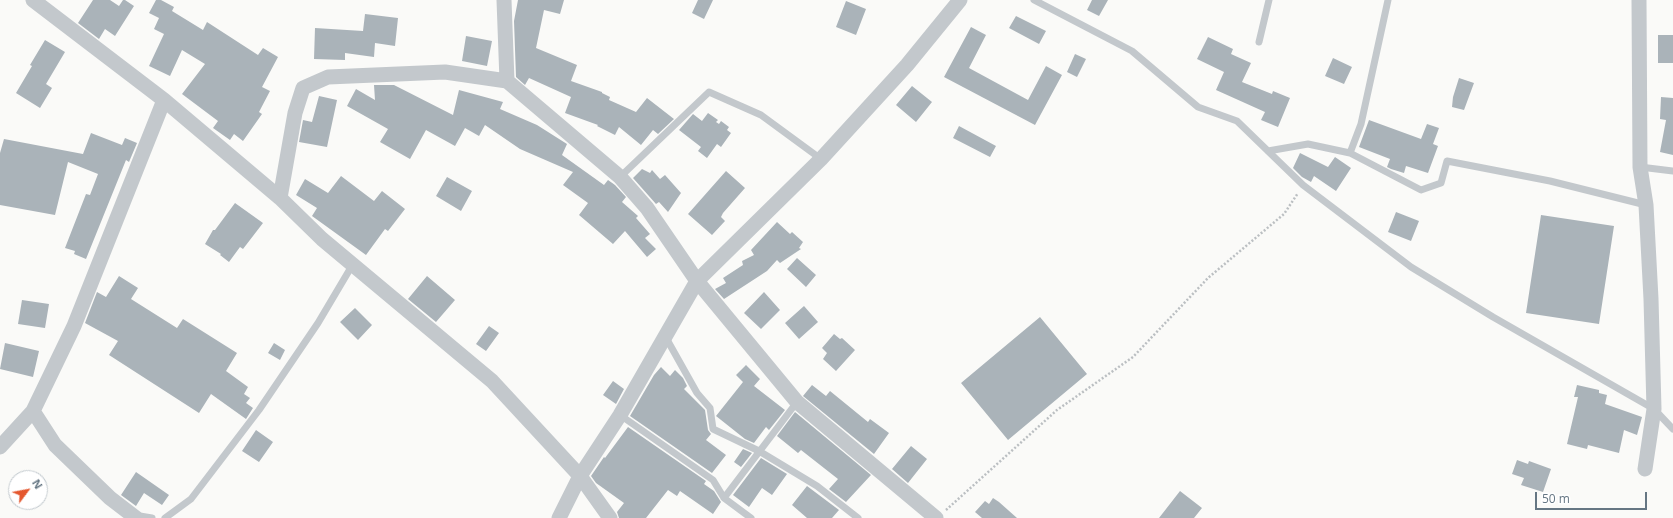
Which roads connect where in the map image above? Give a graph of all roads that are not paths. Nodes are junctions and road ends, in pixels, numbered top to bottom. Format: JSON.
{"nodes":[{"id":1,"x":33,"y":0,"type":"edge"},
{"id":2,"x":504,"y":0,"type":"edge"},
{"id":3,"x":960,"y":0,"type":"edge"},
{"id":4,"x":1034,"y":0,"type":"edge"},
{"id":5,"x":1269,"y":0,"type":"edge"},
{"id":6,"x":1388,"y":0,"type":"edge"},
{"id":7,"x":1639,"y":0,"type":"edge"},
{"id":8,"x":1259,"y":42,"type":"dead end"},
{"id":9,"x":507,"y":81,"type":"junction"},
{"id":10,"x":164,"y":100,"type":"junction"},
{"id":11,"x":1268,"y":151,"type":"junction"},
{"id":12,"x":1350,"y":153,"type":"junction"},
{"id":13,"x":821,"y":159,"type":"junction"},
{"id":14,"x":1640,"y":166,"type":"junction"},
{"id":15,"x":1673,"y":171,"type":"edge"},
{"id":16,"x":620,"y":177,"type":"junction"},
{"id":17,"x":280,"y":198,"type":"junction"},
{"id":18,"x":1646,"y":205,"type":"junction"},
{"id":19,"x":353,"y":264,"type":"junction"},
{"id":20,"x":697,"y":281,"type":"junction"},
{"id":21,"x":665,"y":336,"type":"junction"},
{"id":22,"x":797,"y":402,"type":"junction"},
{"id":23,"x":1654,"y":409,"type":"junction"},
{"id":24,"x":33,"y":411,"type":"junction"},
{"id":25,"x":620,"y":415,"type":"junction"},
{"id":26,"x":1673,"y":430,"type":"edge"},
{"id":27,"x":3,"y":441,"type":"edge"},
{"id":28,"x":758,"y":451,"type":"junction"},
{"id":29,"x":1645,"y":469,"type":"dead end"},
{"id":30,"x":580,"y":476,"type":"junction"},
{"id":31,"x":724,"y":498,"type":"junction"},
{"id":32,"x":939,"y":515,"type":"edge"},
{"id":33,"x":135,"y":517,"type":"edge"},
{"id":34,"x":152,"y":518,"type":"edge"},
{"id":35,"x":165,"y":518,"type":"edge"},
{"id":36,"x":560,"y":518,"type":"edge"},
{"id":37,"x":610,"y":518,"type":"edge"},
{"id":38,"x":751,"y":518,"type":"edge"},
{"id":39,"x":858,"y":518,"type":"edge"}],
"edges":[{"from":1,"to":10,"type":"street"},
{"from":2,"to":9,"type":"street"},
{"from":3,"to":13,"type":"street"},
{"from":4,"to":11,"type":"lane"},
{"from":5,"to":8,"type":"lane"},
{"from":6,"to":12,"type":"lane"},
{"from":7,"to":14,"type":"street"},
{"from":9,"to":16,"type":"street"},
{"from":9,"to":17,"type":"street"},
{"from":10,"to":17,"type":"street"},
{"from":10,"to":24,"type":"street"},
{"from":11,"to":12,"type":"lane"},
{"from":11,"to":23,"type":"lane"},
{"from":12,"to":18,"type":"lane"},
{"from":13,"to":16,"type":"lane"},
{"from":13,"to":20,"type":"street"},
{"from":14,"to":15,"type":"lane"},
{"from":14,"to":18,"type":"street"},
{"from":16,"to":20,"type":"street"},
{"from":17,"to":19,"type":"street"},
{"from":18,"to":23,"type":"street"},
{"from":19,"to":30,"type":"street"},
{"from":19,"to":35,"type":"lane"},
{"from":20,"to":21,"type":"street"},
{"from":20,"to":22,"type":"street"},
{"from":21,"to":25,"type":"street"},
{"from":21,"to":28,"type":"lane"},
{"from":22,"to":28,"type":"lane"},
{"from":22,"to":32,"type":"street"},
{"from":23,"to":26,"type":"lane"},
{"from":23,"to":29,"type":"street"},
{"from":24,"to":27,"type":"street"},
{"from":24,"to":33,"type":"street"},
{"from":25,"to":30,"type":"street"},
{"from":25,"to":31,"type":"lane"},
{"from":28,"to":31,"type":"lane"},
{"from":28,"to":39,"type":"lane"},
{"from":30,"to":36,"type":"street"},
{"from":30,"to":37,"type":"street"},
{"from":31,"to":38,"type":"lane"},
{"from":33,"to":34,"type":"lane"}]}
